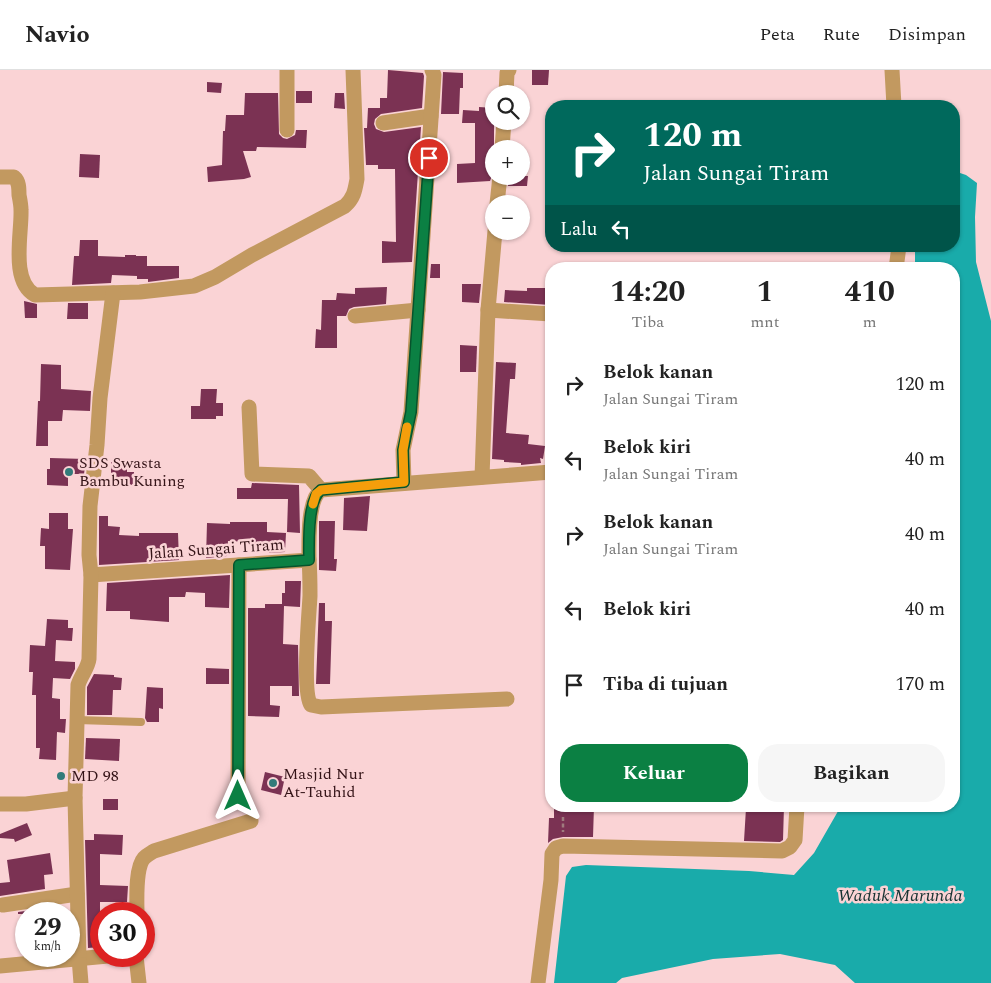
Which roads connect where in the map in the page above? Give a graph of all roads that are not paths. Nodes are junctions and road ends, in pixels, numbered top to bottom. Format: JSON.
{"nodes":[{"id":1,"x":287,"y":70,"type":"edge"},
{"id":2,"x":354,"y":70,"type":"edge"},
{"id":3,"x":432,"y":70,"type":"edge"},
{"id":4,"x":509,"y":70,"type":"edge"},
{"id":5,"x":892,"y":70,"type":"edge"},
{"id":6,"x":506,"y":85,"type":"edge"},
{"id":7,"x":894,"y":100,"type":"edge"},
{"id":8,"x":430,"y":116,"type":"junction"},
{"id":9,"x":383,"y":123,"type":"dead end"},
{"id":10,"x":287,"y":130,"type":"dead end"},
{"id":11,"x":0,"y":177,"type":"edge"},
{"id":12,"x":494,"y":240,"type":"edge"},
{"id":13,"x":113,"y":293,"type":"junction"},
{"id":14,"x":418,"y":310,"type":"junction"},
{"id":15,"x":488,"y":310,"type":"junction"},
{"id":16,"x":545,"y":314,"type":"edge"},
{"id":17,"x":355,"y":316,"type":"dead end"},
{"id":18,"x":249,"y":407,"type":"dead end"},
{"id":19,"x":545,"y":472,"type":"edge"},
{"id":20,"x":482,"y":477,"type":"junction"},
{"id":21,"x":404,"y":482,"type":"junction"},
{"id":22,"x":321,"y":490,"type":"junction"},
{"id":23,"x":309,"y":560,"type":"junction"},
{"id":24,"x":239,"y":565,"type":"junction"},
{"id":25,"x":91,"y":575,"type":"junction"},
{"id":26,"x":507,"y":699,"type":"dead end"},
{"id":27,"x":77,"y":720,"type":"junction"},
{"id":28,"x":141,"y":722,"type":"dead end"},
{"id":29,"x":238,"y":796,"type":"dead end"},
{"id":30,"x":75,"y":798,"type":"junction"},
{"id":31,"x":0,"y":804,"type":"edge"},
{"id":32,"x":797,"y":812,"type":"edge"},
{"id":33,"x":251,"y":821,"type":"dead end"},
{"id":34,"x":77,"y":894,"type":"junction"},
{"id":35,"x":77,"y":902,"type":"edge"},
{"id":36,"x":138,"y":902,"type":"edge"},
{"id":37,"x":3,"y":905,"type":"dead end"},
{"id":38,"x":15,"y":964,"type":"edge"},
{"id":39,"x":0,"y":966,"type":"edge"},
{"id":40,"x":79,"y":967,"type":"edge"},
{"id":41,"x":137,"y":967,"type":"edge"},
{"id":42,"x":81,"y":983,"type":"edge"},
{"id":43,"x":138,"y":983,"type":"edge"},
{"id":44,"x":538,"y":983,"type":"edge"}],
"edges":[{"from":1,"to":10,"type":"street"},
{"from":2,"to":13,"type":"street"},
{"from":3,"to":8,"type":"street"},
{"from":4,"to":6,"type":"street"},
{"from":5,"to":7,"type":"street"},
{"from":8,"to":9,"type":"street"},
{"from":8,"to":14,"type":"street"},
{"from":11,"to":13,"type":"street"},
{"from":12,"to":15,"type":"street"},
{"from":13,"to":25,"type":"street"},
{"from":14,"to":17,"type":"street"},
{"from":14,"to":21,"type":"street"},
{"from":15,"to":16,"type":"street"},
{"from":15,"to":20,"type":"street"},
{"from":18,"to":22,"type":"street"},
{"from":19,"to":20,"type":"street"},
{"from":20,"to":21,"type":"street"},
{"from":21,"to":22,"type":"street"},
{"from":22,"to":23,"type":"street"},
{"from":23,"to":24,"type":"street","name":"Jalan Sungai Tiram"},
{"from":23,"to":26,"type":"street"},
{"from":24,"to":25,"type":"street","name":"Jalan Sungai Tiram"},
{"from":24,"to":29,"type":"street"},
{"from":25,"to":27,"type":"street"},
{"from":27,"to":28,"type":"lane"},
{"from":27,"to":30,"type":"street"},
{"from":30,"to":31,"type":"street"},
{"from":30,"to":34,"type":"street"},
{"from":32,"to":44,"type":"street"},
{"from":33,"to":36,"type":"street"},
{"from":34,"to":35,"type":"street"},
{"from":34,"to":37,"type":"street"},
{"from":38,"to":39,"type":"street"},
{"from":40,"to":42,"type":"street"},
{"from":41,"to":43,"type":"street"}]}
